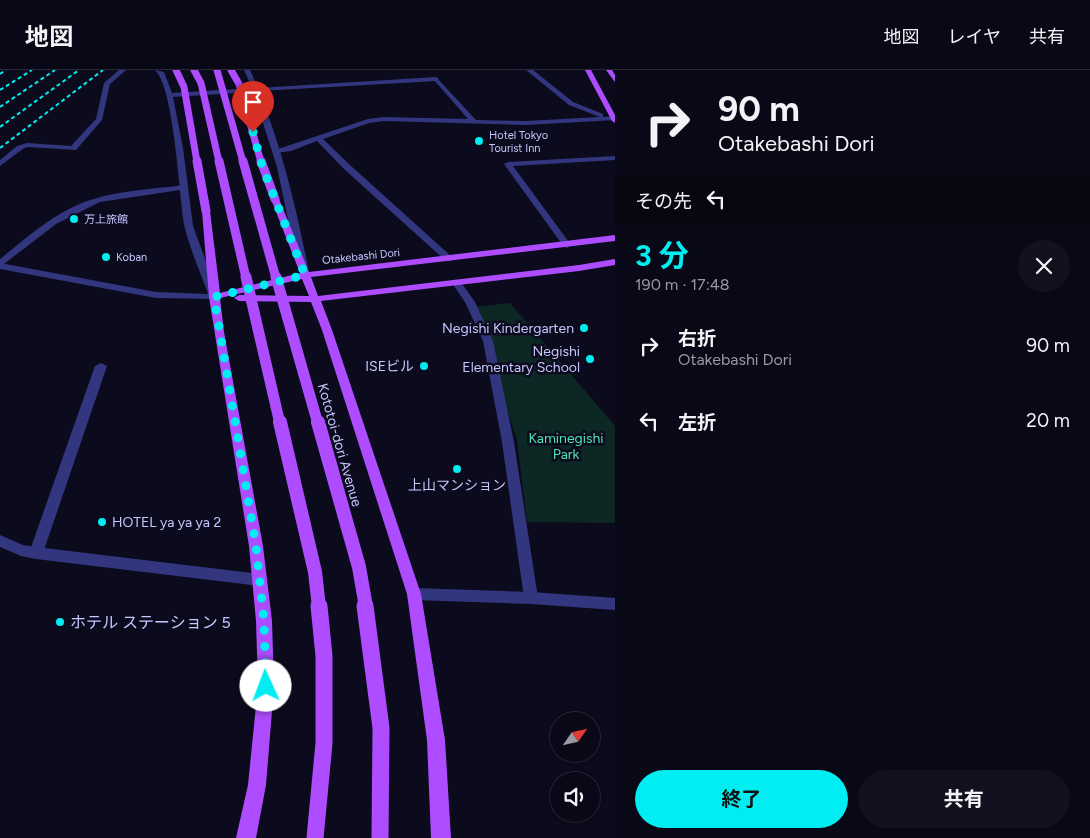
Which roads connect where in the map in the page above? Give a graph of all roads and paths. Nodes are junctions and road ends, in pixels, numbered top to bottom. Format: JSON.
{"nodes":[{"id":1,"x":123,"y":70,"type":"edge"},
{"id":2,"x":158,"y":70,"type":"edge"},
{"id":3,"x":176,"y":70,"type":"edge"},
{"id":4,"x":194,"y":70,"type":"edge"},
{"id":5,"x":217,"y":70,"type":"edge"},
{"id":6,"x":231,"y":70,"type":"edge"},
{"id":7,"x":247,"y":70,"type":"edge"},
{"id":8,"x":428,"y":70,"type":"edge"},
{"id":9,"x":530,"y":70,"type":"edge"},
{"id":10,"x":588,"y":70,"type":"edge"},
{"id":11,"x":609,"y":70,"type":"edge"},
{"id":12,"x":436,"y":79,"type":"junction"},
{"id":13,"x":615,"y":80,"type":"edge"},
{"id":14,"x":256,"y":90,"type":"junction"},
{"id":15,"x":169,"y":95,"type":"junction"},
{"id":16,"x":614,"y":119,"type":"edge"},
{"id":17,"x":474,"y":122,"type":"junction"},
{"id":18,"x":318,"y":138,"type":"junction"},
{"id":19,"x":276,"y":151,"type":"junction"},
{"id":20,"x":615,"y":158,"type":"edge"},
{"id":21,"x":0,"y":164,"type":"edge"},
{"id":22,"x":184,"y":187,"type":"junction"},
{"id":23,"x":615,"y":238,"type":"edge"},
{"id":24,"x":567,"y":245,"type":"junction"},
{"id":25,"x":450,"y":259,"type":"junction"},
{"id":26,"x":615,"y":262,"type":"edge"},
{"id":27,"x":0,"y":265,"type":"edge"},
{"id":28,"x":305,"y":275,"type":"junction"},
{"id":29,"x":457,"y":283,"type":"junction"},
{"id":30,"x":214,"y":297,"type":"junction"},
{"id":31,"x":314,"y":298,"type":"junction"},
{"id":32,"x":102,"y":366,"type":"dead end"},
{"id":33,"x":0,"y":541,"type":"edge"},
{"id":34,"x":36,"y":552,"type":"junction"},
{"id":35,"x":260,"y":580,"type":"junction"},
{"id":36,"x":414,"y":594,"type":"junction"},
{"id":37,"x":531,"y":598,"type":"junction"},
{"id":38,"x":615,"y":604,"type":"edge"},
{"id":39,"x":246,"y":838,"type":"edge"},
{"id":40,"x":315,"y":838,"type":"edge"},
{"id":41,"x":380,"y":838,"type":"edge"},
{"id":42,"x":442,"y":838,"type":"edge"}],
"edges":[{"from":1,"to":21,"type":"street"},
{"from":2,"to":15,"type":"street"},
{"from":3,"to":30,"type":"main road","bridge":true},
{"from":4,"to":40,"type":"main road","bridge":true},
{"from":5,"to":41,"type":"main road","name":"Kototoi-dori Avenue","bridge":true},
{"from":6,"to":28,"type":"main road","bridge":true},
{"from":7,"to":14,"type":"street"},
{"from":8,"to":12,"type":"street"},
{"from":9,"to":16,"type":"street"},
{"from":10,"to":16,"type":"main road"},
{"from":11,"to":13,"type":"main road"},
{"from":12,"to":14,"type":"street"},
{"from":12,"to":17,"type":"street"},
{"from":14,"to":15,"type":"street"},
{"from":14,"to":19,"type":"street"},
{"from":15,"to":22,"type":"street"},
{"from":16,"to":17,"type":"street"},
{"from":17,"to":18,"type":"street"},
{"from":18,"to":19,"type":"street"},
{"from":18,"to":25,"type":"street"},
{"from":19,"to":28,"type":"street"},
{"from":20,"to":24,"type":"street"},
{"from":22,"to":27,"type":"street"},
{"from":22,"to":30,"type":"street"},
{"from":23,"to":24,"type":"main road","name":"Otakebashi Dori"},
{"from":24,"to":25,"type":"main road","name":"Otakebashi Dori"},
{"from":25,"to":28,"type":"main road","name":"Otakebashi Dori"},
{"from":26,"to":29,"type":"main road"},
{"from":27,"to":30,"type":"street"},
{"from":28,"to":30,"type":"main road","name":"Otakebashi Dori"},
{"from":28,"to":31,"type":"main road"},
{"from":29,"to":31,"type":"main road"},
{"from":29,"to":37,"type":"street"},
{"from":30,"to":31,"type":"main road"},
{"from":30,"to":35,"type":"main road"},
{"from":31,"to":36,"type":"main road"},
{"from":32,"to":34,"type":"street"},
{"from":33,"to":34,"type":"street"},
{"from":34,"to":35,"type":"street"},
{"from":35,"to":39,"type":"main road"},
{"from":36,"to":37,"type":"street"},
{"from":36,"to":42,"type":"main road"},
{"from":37,"to":38,"type":"street"}]}
